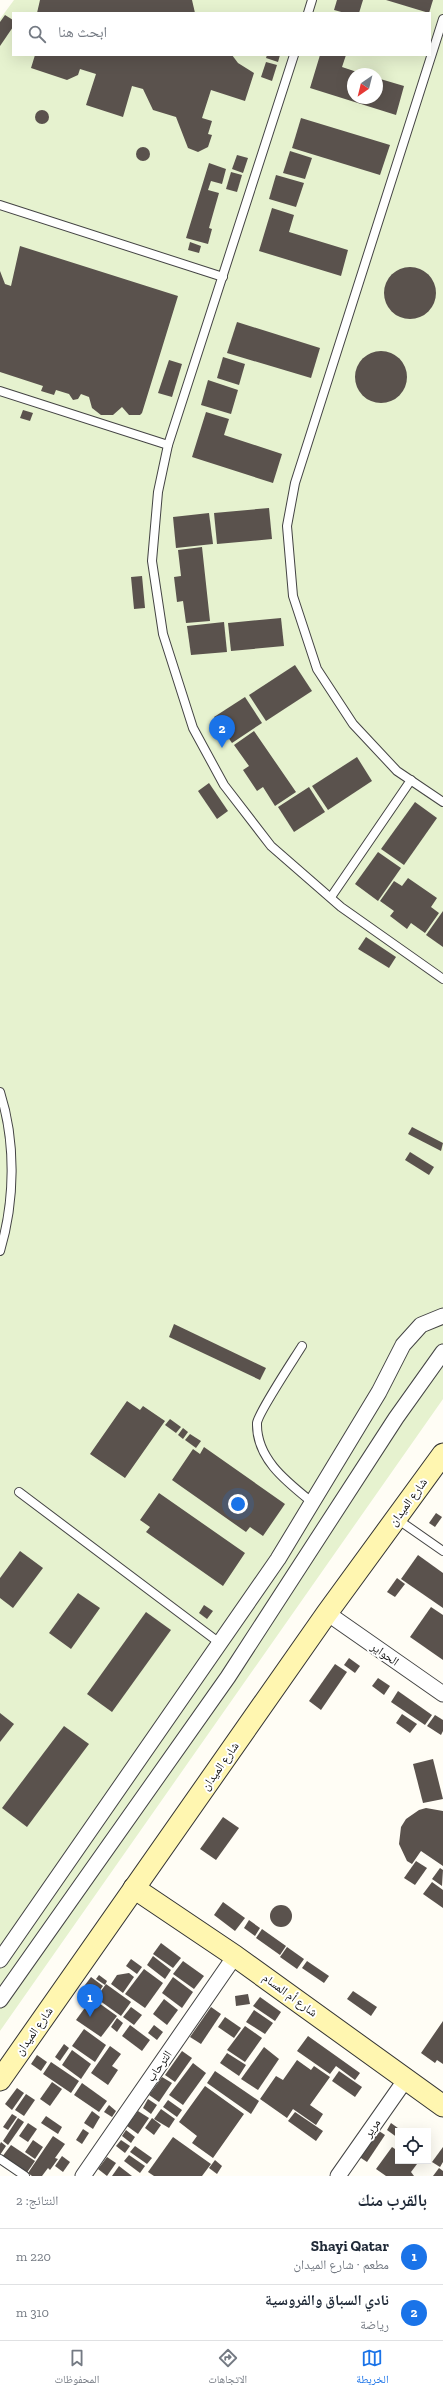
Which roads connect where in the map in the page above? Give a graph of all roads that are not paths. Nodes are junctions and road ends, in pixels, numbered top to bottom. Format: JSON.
{"nodes":[{"id":1,"x":312,"y":0,"type":"edge"},
{"id":2,"x":308,"y":12,"type":"edge"},
{"id":3,"x":443,"y":19,"type":"edge"},
{"id":4,"x":294,"y":56,"type":"edge"},
{"id":5,"x":0,"y":205,"type":"edge"},
{"id":6,"x":223,"y":277,"type":"junction"},
{"id":7,"x":0,"y":391,"type":"edge"},
{"id":8,"x":168,"y":445,"type":"junction"},
{"id":9,"x":411,"y":780,"type":"junction"},
{"id":10,"x":443,"y":802,"type":"edge"},
{"id":11,"x":331,"y":897,"type":"junction"},
{"id":12,"x":443,"y":979,"type":"edge"},
{"id":13,"x":0,"y":1092,"type":"edge"},
{"id":14,"x":0,"y":1251,"type":"edge"},
{"id":15,"x":443,"y":1316,"type":"edge"},
{"id":16,"x":302,"y":1346,"type":"dead end"},
{"id":17,"x":443,"y":1352,"type":"edge"},
{"id":18,"x":443,"y":1454,"type":"edge"},
{"id":19,"x":19,"y":1492,"type":"dead end"},
{"id":20,"x":313,"y":1503,"type":"junction"},
{"id":21,"x":397,"y":1519,"type":"junction"},
{"id":22,"x":443,"y":1551,"type":"edge"},
{"id":23,"x":326,"y":1613,"type":"junction"},
{"id":24,"x":221,"y":1644,"type":"junction"},
{"id":25,"x":443,"y":1694,"type":"edge"},
{"id":26,"x":134,"y":1888,"type":"junction"},
{"id":27,"x":235,"y":1956,"type":"junction"},
{"id":28,"x":0,"y":1960,"type":"edge"},
{"id":29,"x":0,"y":2000,"type":"edge"},
{"id":30,"x":0,"y":2080,"type":"edge"},
{"id":31,"x":406,"y":2080,"type":"junction"},
{"id":32,"x":443,"y":2106,"type":"edge"},
{"id":33,"x":0,"y":2159,"type":"edge"},
{"id":34,"x":25,"y":2176,"type":"edge"},
{"id":35,"x":83,"y":2176,"type":"edge"},
{"id":36,"x":338,"y":2176,"type":"edge"}],
"edges":[{"from":1,"to":2,"type":"lane"},
{"from":3,"to":9,"type":"lane"},
{"from":4,"to":6,"type":"lane"},
{"from":5,"to":6,"type":"lane"},
{"from":6,"to":8,"type":"lane"},
{"from":7,"to":8,"type":"lane"},
{"from":8,"to":11,"type":"lane"},
{"from":9,"to":10,"type":"lane"},
{"from":9,"to":11,"type":"lane"},
{"from":11,"to":12,"type":"lane"},
{"from":13,"to":14,"type":"lane"},
{"from":15,"to":20,"type":"street"},
{"from":16,"to":20,"type":"lane"},
{"from":17,"to":29,"type":"street"},
{"from":18,"to":21,"type":"street","name":"شارع الميدان"},
{"from":19,"to":24,"type":"lane"},
{"from":20,"to":24,"type":"street"},
{"from":21,"to":22,"type":"lane"},
{"from":21,"to":23,"type":"street","name":"شارع الميدان"},
{"from":23,"to":25,"type":"street","name":"الحواير"},
{"from":23,"to":26,"type":"street","name":"شارع الميدان"},
{"from":24,"to":28,"type":"street"},
{"from":26,"to":27,"type":"street","name":"شارع أم المسام"},
{"from":26,"to":30,"type":"street","name":"شارع الميدان"},
{"from":27,"to":31,"type":"street","name":"شارع أم المسام"},
{"from":27,"to":35,"type":"street","name":"الترحاب"},
{"from":31,"to":32,"type":"street","name":"شارع أم المسام"},
{"from":31,"to":36,"type":"street","name":"مرير"},
{"from":33,"to":34,"type":"lane"}]}
